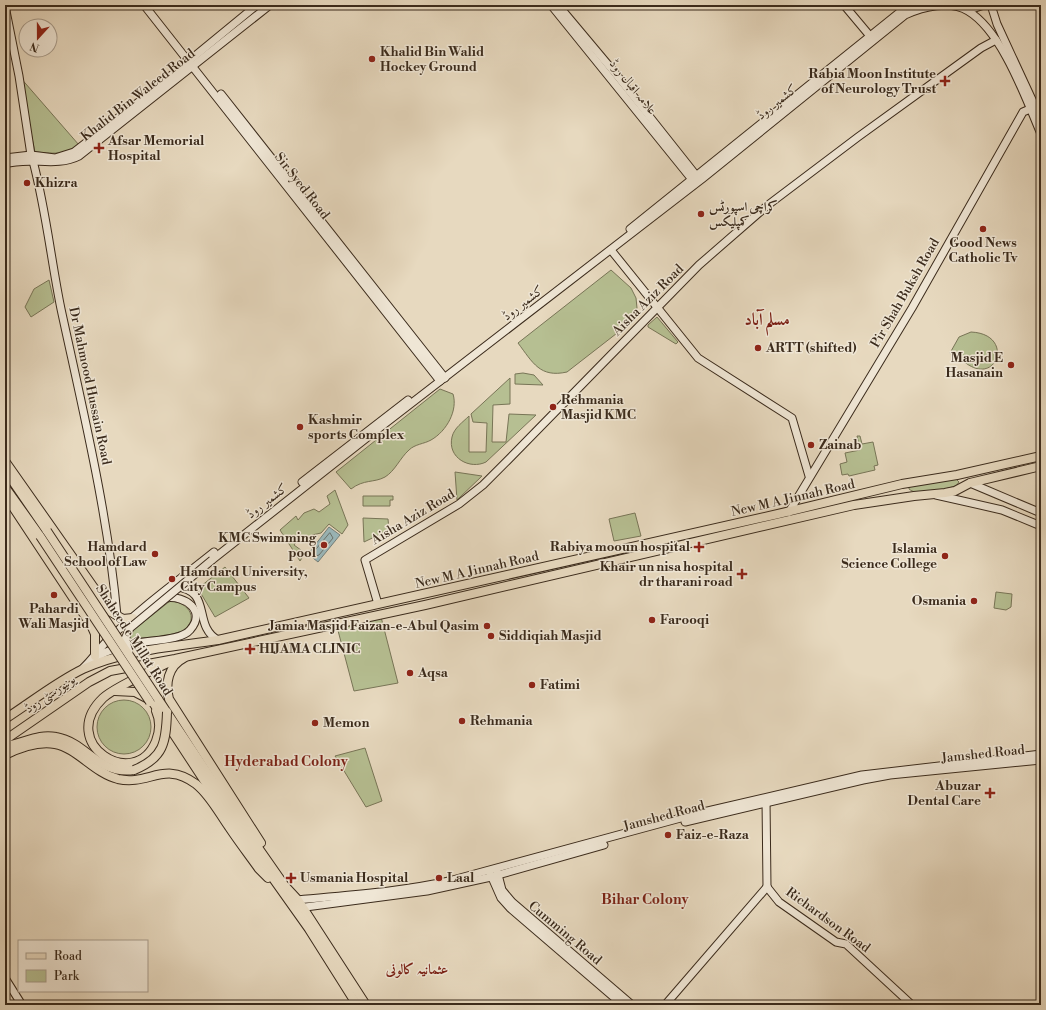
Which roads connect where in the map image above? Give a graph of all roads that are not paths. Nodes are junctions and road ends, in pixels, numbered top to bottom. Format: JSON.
{"nodes":[{"id":1,"x":144,"y":5,"type":"edge"},
{"id":2,"x":150,"y":5,"type":"edge"},
{"id":3,"x":256,"y":5,"type":"edge"},
{"id":4,"x":270,"y":5,"type":"edge"},
{"id":5,"x":551,"y":5,"type":"edge"},
{"id":6,"x":558,"y":5,"type":"edge"},
{"id":7,"x":844,"y":5,"type":"edge"},
{"id":8,"x":915,"y":5,"type":"edge"},
{"id":9,"x":984,"y":5,"type":"edge"},
{"id":10,"x":5,"y":6,"type":"edge"},
{"id":11,"x":990,"y":6,"type":"edge"},
{"id":12,"x":967,"y":7,"type":"edge"},
{"id":13,"x":870,"y":36,"type":"junction"},
{"id":14,"x":996,"y":40,"type":"junction"},
{"id":15,"x":194,"y":61,"type":"junction"},
{"id":16,"x":1030,"y":109,"type":"junction"},
{"id":17,"x":1041,"y":119,"type":"edge"},
{"id":18,"x":1041,"y":134,"type":"edge"},
{"id":19,"x":5,"y":158,"type":"edge"},
{"id":20,"x":32,"y":158,"type":"junction"},
{"id":21,"x":5,"y":164,"type":"edge"},
{"id":22,"x":696,"y":180,"type":"junction"},
{"id":23,"x":611,"y":250,"type":"junction"},
{"id":24,"x":658,"y":307,"type":"junction"},
{"id":25,"x":442,"y":378,"type":"junction"},
{"id":26,"x":1041,"y":456,"type":"edge"},
{"id":27,"x":5,"y":461,"type":"edge"},
{"id":28,"x":1041,"y":466,"type":"edge"},
{"id":29,"x":5,"y":470,"type":"edge"},
{"id":30,"x":809,"y":476,"type":"junction"},
{"id":31,"x":970,"y":483,"type":"junction"},
{"id":32,"x":5,"y":488,"type":"edge"},
{"id":33,"x":5,"y":495,"type":"edge"},
{"id":34,"x":935,"y":495,"type":"junction"},
{"id":35,"x":789,"y":512,"type":"junction"},
{"id":36,"x":1041,"y":513,"type":"edge"},
{"id":37,"x":1041,"y":526,"type":"edge"},
{"id":38,"x":44,"y":534,"type":"junction"},
{"id":39,"x":170,"y":588,"type":"junction"},
{"id":40,"x":166,"y":598,"type":"junction"},
{"id":41,"x":103,"y":602,"type":"junction"},
{"id":42,"x":378,"y":604,"type":"junction"},
{"id":43,"x":117,"y":616,"type":"junction"},
{"id":44,"x":133,"y":618,"type":"junction"},
{"id":45,"x":91,"y":625,"type":"junction"},
{"id":46,"x":218,"y":640,"type":"junction"},
{"id":47,"x":195,"y":654,"type":"junction"},
{"id":48,"x":94,"y":658,"type":"junction"},
{"id":49,"x":131,"y":658,"type":"junction"},
{"id":50,"x":175,"y":659,"type":"junction"},
{"id":51,"x":106,"y":660,"type":"joint"},
{"id":52,"x":82,"y":670,"type":"junction"},
{"id":53,"x":110,"y":671,"type":"joint"},
{"id":54,"x":114,"y":691,"type":"junction"},
{"id":55,"x":43,"y":695,"type":"junction"},
{"id":56,"x":51,"y":707,"type":"junction"},
{"id":57,"x":167,"y":712,"type":"junction"},
{"id":58,"x":5,"y":719,"type":"edge"},
{"id":59,"x":5,"y":740,"type":"edge"},
{"id":60,"x":5,"y":746,"type":"edge"},
{"id":61,"x":1041,"y":754,"type":"edge"},
{"id":62,"x":5,"y":755,"type":"edge"},
{"id":63,"x":1041,"y":760,"type":"edge"},
{"id":64,"x":766,"y":800,"type":"junction"},
{"id":65,"x":494,"y":873,"type":"junction"},
{"id":66,"x":282,"y":887,"type":"junction"},
{"id":67,"x":767,"y":887,"type":"junction"},
{"id":68,"x":296,"y":904,"type":"junction"},
{"id":69,"x":5,"y":978,"type":"edge"},
{"id":70,"x":22,"y":1005,"type":"edge"},
{"id":71,"x":357,"y":1005,"type":"edge"},
{"id":72,"x":366,"y":1005,"type":"edge"},
{"id":73,"x":623,"y":1005,"type":"edge"},
{"id":74,"x":632,"y":1005,"type":"edge"},
{"id":75,"x":665,"y":1005,"type":"edge"},
{"id":76,"x":912,"y":1005,"type":"edge"}],
"edges":[{"from":1,"to":15,"type":"main road","name":"Sir Syed Road"},
{"from":2,"to":15,"type":"main road","name":"Sir Syed Road"},
{"from":3,"to":15,"type":"main road","name":"Khalid Bin Waleed Road"},
{"from":4,"to":15,"type":"main road","name":"Khalid Bin Waleed Road"},
{"from":5,"to":22,"type":"main road","name":"علامہ اقبال روڈ"},
{"from":6,"to":22,"type":"main road","name":"علامہ اقبال روڈ"},
{"from":7,"to":13,"type":"main road"},
{"from":8,"to":13,"type":"main road","name":"کشمیر روڈ"},
{"from":9,"to":12,"type":"main road","name":"کشمیر روڈ"},
{"from":10,"to":20,"type":"main road","name":"Dr Mahmood Hussain Road"},
{"from":11,"to":17,"type":"main road"},
{"from":12,"to":14,"type":"main road"},
{"from":12,"to":22,"type":"main road","name":"کشمیر روڈ"},
{"from":13,"to":22,"type":"main road","name":"کشمیر روڈ"},
{"from":14,"to":16,"type":"main road"},
{"from":14,"to":24,"type":"main road","name":"Aisha Aziz Road"},
{"from":15,"to":20,"type":"main road","name":"Khalid Bin Waleed Road"},
{"from":15,"to":25,"type":"main road","name":"Sir Syed Road"},
{"from":16,"to":18,"type":"main road"},
{"from":16,"to":30,"type":"main road","name":"Pir Shah Buksh Road"},
{"from":19,"to":20,"type":"main road","name":"Khalid Bin Waleed Road"},
{"from":20,"to":21,"type":"main road","name":"Khalid Bin Waleed Road"},
{"from":20,"to":43,"type":"main road","name":"Dr Mahmood Hussain Road"},
{"from":22,"to":23,"type":"main road","name":"کشمیر روڈ"},
{"from":22,"to":25,"type":"main road","name":"کشمیر روڈ"},
{"from":23,"to":24,"type":"main road"},
{"from":23,"to":25,"type":"main road","name":"کشمیر روڈ"},
{"from":24,"to":30,"type":"main road"},
{"from":24,"to":42,"type":"main road","name":"Aisha Aziz Road"},
{"from":25,"to":39,"type":"main road","name":"کشمیر روڈ"},
{"from":25,"to":40,"type":"main road","name":"کشمیر روڈ","bridge":true},
{"from":26,"to":35,"type":"main road","name":"New M A Jinnah Road"},
{"from":27,"to":41,"type":"main road"},
{"from":28,"to":31,"type":"main road","name":"New M A Jinnah Road"},
{"from":29,"to":38,"type":"main road","name":"Shaheed e Millat Road"},
{"from":30,"to":35,"type":"main road","name":"Pir Shah Buksh Road"},
{"from":31,"to":34,"type":"main road","name":"New M A Jinnah Road"},
{"from":31,"to":36,"type":"main road"},
{"from":32,"to":38,"type":"main road","name":"Shaheed e Millat Road"},
{"from":33,"to":45,"type":"main road"},
{"from":34,"to":37,"type":"main road"},
{"from":34,"to":47,"type":"main road","name":"New M A Jinnah Road"},
{"from":35,"to":42,"type":"main road","name":"New M A Jinnah Road"},
{"from":38,"to":49,"type":"main road","name":"Shaheed e Millat Road","bridge":true},
{"from":38,"to":54,"type":"main road","name":"Shaheed e Millat Road","bridge":true},
{"from":39,"to":44,"type":"main road","name":"کشمیر روڈ"},
{"from":39,"to":46,"type":"main road"},
{"from":40,"to":48,"type":"main road"},
{"from":40,"to":49,"type":"main road","name":"کشمیر روڈ","bridge":true},
{"from":41,"to":43,"type":"main road"},
{"from":41,"to":45,"type":"main road"},
{"from":42,"to":46,"type":"main road","name":"New M A Jinnah Road"},
{"from":43,"to":44,"type":"main road"},
{"from":44,"to":48,"type":"main road","name":"کشمیر روڈ"},
{"from":45,"to":48,"type":"main road"},
{"from":46,"to":51,"type":"main road","name":"New M A Jinnah Road"},
{"from":47,"to":50,"type":"main road","name":"New M A Jinnah Road"},
{"from":47,"to":66,"type":"main road"},
{"from":48,"to":52,"type":"main road","name":"کشمیر روڈ"},
{"from":49,"to":57,"type":"main road","name":"Shaheed e Millat Road","bridge":true},
{"from":50,"to":53,"type":"main road","name":"New M A Jinnah Road"},
{"from":50,"to":54,"type":"main road","name":"Shaheed e Millat Road"},
{"from":51,"to":52,"type":"main road","name":"یونیورسٹی روڈ"},
{"from":52,"to":55,"type":"main road","name":"یونیورسٹی روڈ"},
{"from":53,"to":56,"type":"main road","name":"یونیورسٹی روڈ"},
{"from":54,"to":66,"type":"main road"},
{"from":55,"to":56,"type":"main road"},
{"from":55,"to":58,"type":"main road","name":"یونیورسٹی روڈ"},
{"from":56,"to":59,"type":"main road","name":"یونیورسٹی روڈ"},
{"from":57,"to":60,"type":"main road","bridge":true},
{"from":57,"to":66,"type":"main road","name":"Shaheed e Millat Road"},
{"from":61,"to":64,"type":"main road","name":"Jamshed Road"},
{"from":62,"to":66,"type":"main road"},
{"from":63,"to":64,"type":"main road","name":"Jamshed Road"},
{"from":64,"to":65,"type":"main road","name":"Jamshed Road"},
{"from":64,"to":67,"type":"main road"},
{"from":65,"to":68,"type":"main road","name":"Jamshed Road"},
{"from":65,"to":73,"type":"main road","name":"Cumming Road"},
{"from":65,"to":74,"type":"main road","name":"Cumming Road"},
{"from":66,"to":68,"type":"main road"},
{"from":67,"to":75,"type":"main road"},
{"from":67,"to":76,"type":"main road","name":"Richardson Road"},
{"from":68,"to":71,"type":"main road"},
{"from":68,"to":72,"type":"main road"},
{"from":69,"to":70,"type":"main road"}]}
